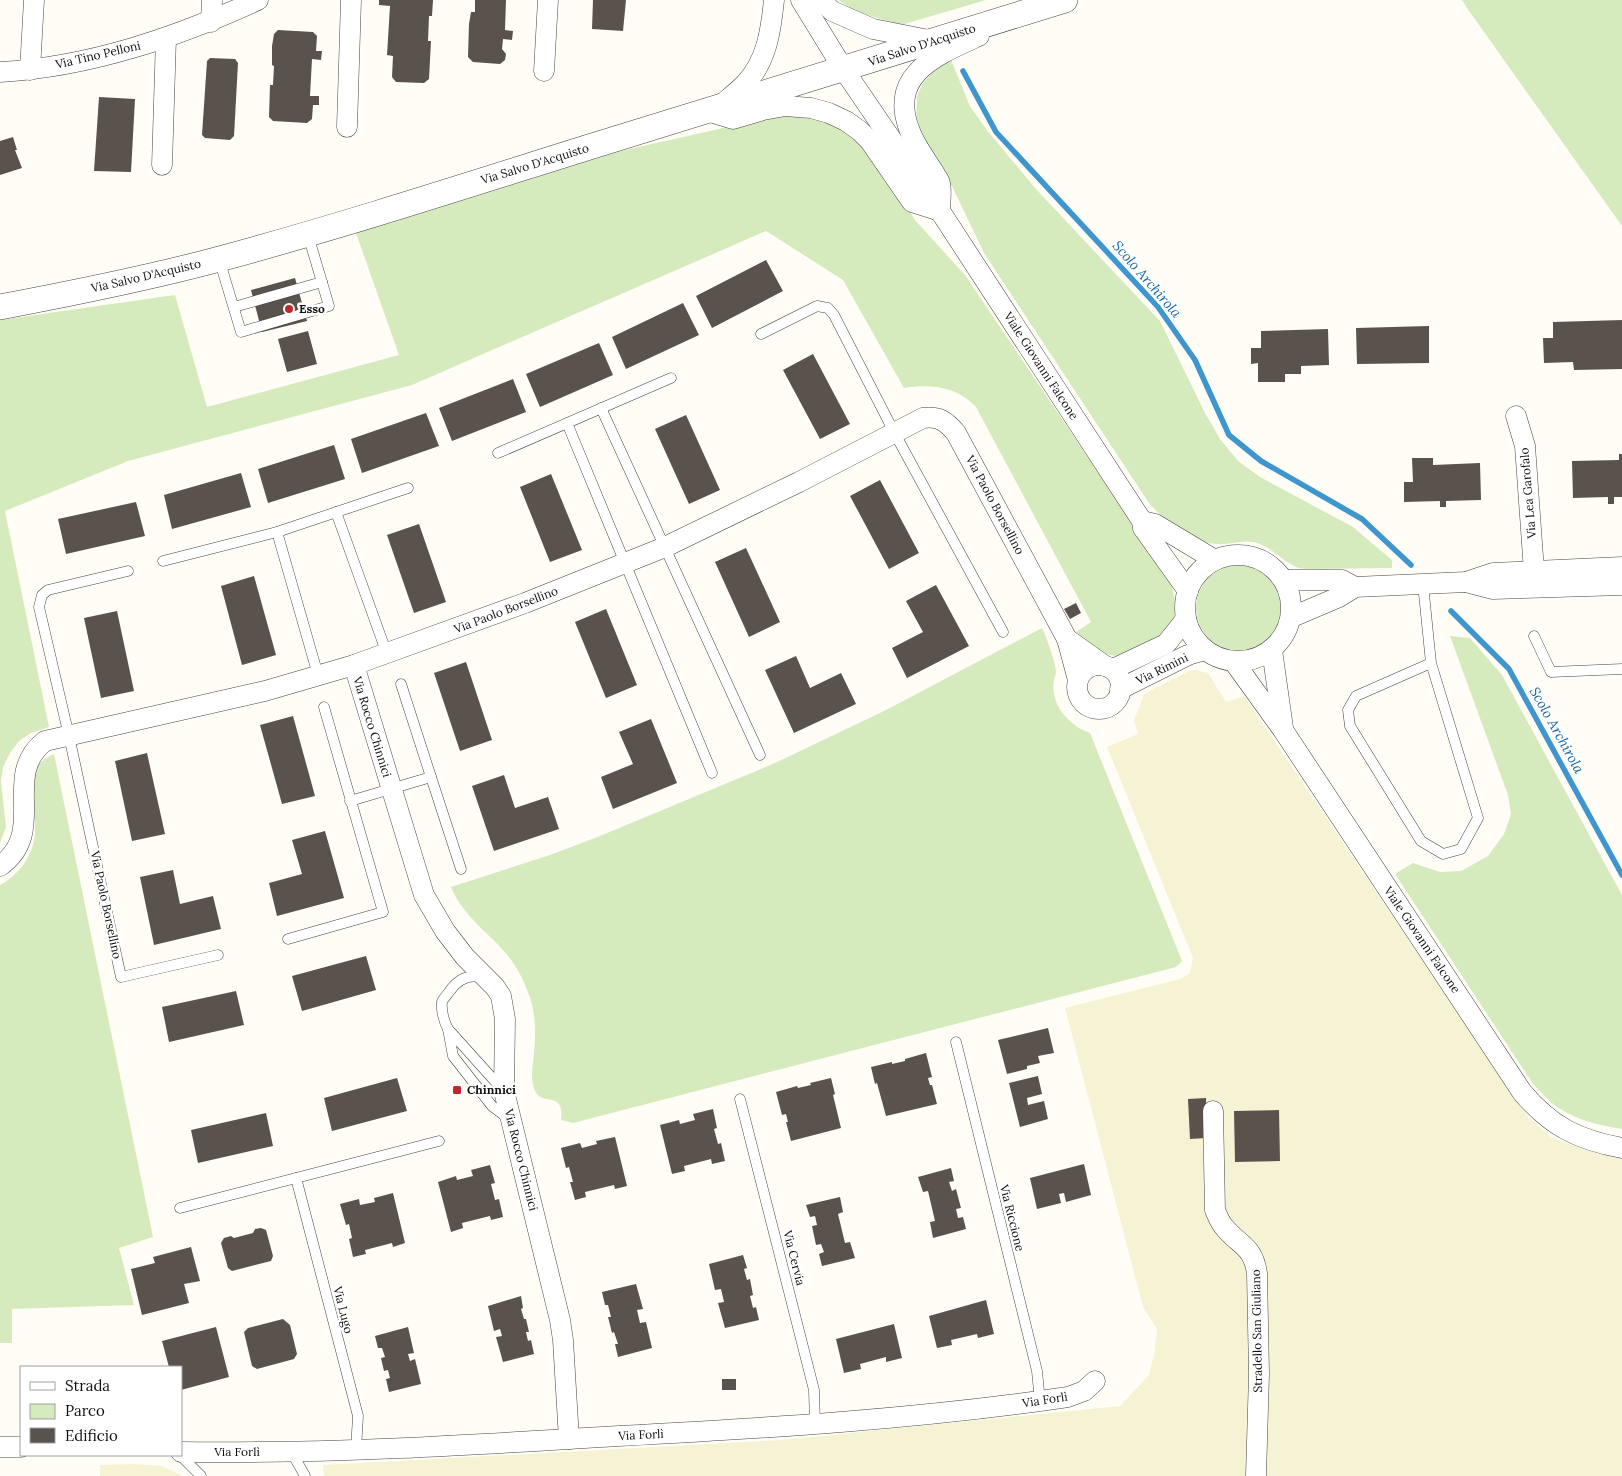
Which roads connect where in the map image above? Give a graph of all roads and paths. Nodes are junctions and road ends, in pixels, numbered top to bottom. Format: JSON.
{"nodes":[{"id":1,"x":34,"y":0,"type":"edge"},
{"id":2,"x":212,"y":0,"type":"edge"},
{"id":3,"x":258,"y":0,"type":"edge"},
{"id":4,"x":352,"y":0,"type":"edge"},
{"id":5,"x":548,"y":0,"type":"edge"},
{"id":6,"x":774,"y":0,"type":"edge"},
{"id":7,"x":801,"y":0,"type":"edge"},
{"id":8,"x":821,"y":0,"type":"edge"},
{"id":9,"x":1065,"y":0,"type":"edge"},
{"id":10,"x":1038,"y":8,"type":"junction"},
{"id":11,"x":211,"y":22,"type":"junction"},
{"id":12,"x":166,"y":38,"type":"junction"},
{"id":13,"x":936,"y":41,"type":"junction"},
{"id":14,"x":30,"y":70,"type":"junction"},
{"id":15,"x":844,"y":70,"type":"junction"},
{"id":16,"x":544,"y":71,"type":"dead end"},
{"id":17,"x":0,"y":72,"type":"edge"},
{"id":18,"x":713,"y":109,"type":"junction"},
{"id":19,"x":347,"y":127,"type":"dead end"},
{"id":20,"x":162,"y":165,"type":"dead end"},
{"id":21,"x":940,"y":210,"type":"junction"},
{"id":22,"x":308,"y":235,"type":"junction"},
{"id":23,"x":219,"y":259,"type":"junction"},
{"id":24,"x":322,"y":282,"type":"junction"},
{"id":25,"x":0,"y":307,"type":"edge"},
{"id":26,"x":234,"y":307,"type":"junction"},
{"id":27,"x":761,"y":334,"type":"dead end"},
{"id":28,"x":671,"y":378,"type":"dead end"},
{"id":29,"x":601,"y":408,"type":"junction"},
{"id":30,"x":1516,"y":416,"type":"dead end"},
{"id":31,"x":567,"y":423,"type":"junction"},
{"id":32,"x":894,"y":432,"type":"junction"},
{"id":33,"x":498,"y":453,"type":"dead end"},
{"id":34,"x":408,"y":488,"type":"dead end"},
{"id":35,"x":336,"y":512,"type":"junction"},
{"id":36,"x":1142,"y":521,"type":"junction"},
{"id":37,"x":276,"y":532,"type":"junction"},
{"id":38,"x":665,"y":547,"type":"junction"},
{"id":39,"x":1215,"y":560,"type":"junction"},
{"id":40,"x":163,"y":561,"type":"dead end"},
{"id":41,"x":626,"y":564,"type":"junction"},
{"id":42,"x":1622,"y":567,"type":"edge"},
{"id":43,"x":128,"y":570,"type":"dead end"},
{"id":44,"x":1534,"y":571,"type":"junction"},
{"id":45,"x":1284,"y":580,"type":"junction"},
{"id":46,"x":1466,"y":582,"type":"junction"},
{"id":47,"x":1423,"y":584,"type":"junction"},
{"id":48,"x":1622,"y":586,"type":"edge"},
{"id":49,"x":1355,"y":587,"type":"junction"},
{"id":50,"x":1188,"y":591,"type":"junction"},
{"id":51,"x":1292,"y":617,"type":"junction"},
{"id":52,"x":1186,"y":619,"type":"junction"},
{"id":53,"x":1003,"y":632,"type":"dead end"},
{"id":54,"x":1534,"y":636,"type":"dead end"},
{"id":55,"x":1067,"y":639,"type":"junction"},
{"id":56,"x":1205,"y":650,"type":"junction"},
{"id":57,"x":1272,"y":650,"type":"junction"},
{"id":58,"x":387,"y":654,"type":"junction"},
{"id":59,"x":1234,"y":662,"type":"junction"},
{"id":60,"x":1431,"y":663,"type":"junction"},
{"id":61,"x":354,"y":666,"type":"junction"},
{"id":62,"x":1109,"y":668,"type":"junction"},
{"id":63,"x":1622,"y":669,"type":"edge"},
{"id":64,"x":318,"y":675,"type":"junction"},
{"id":65,"x":1078,"y":680,"type":"junction"},
{"id":66,"x":401,"y":684,"type":"dead end"},
{"id":67,"x":1120,"y":690,"type":"junction"},
{"id":68,"x":324,"y":707,"type":"dead end"},
{"id":69,"x":1283,"y":730,"type":"junction"},
{"id":70,"x":69,"y":736,"type":"junction"},
{"id":71,"x":760,"y":755,"type":"dead end"},
{"id":72,"x":712,"y":773,"type":"dead end"},
{"id":73,"x":431,"y":777,"type":"junction"},
{"id":74,"x":391,"y":790,"type":"junction"},
{"id":75,"x":350,"y":801,"type":"junction"},
{"id":76,"x":0,"y":866,"type":"edge"},
{"id":77,"x":461,"y":870,"type":"dead end"},
{"id":78,"x":288,"y":939,"type":"dead end"},
{"id":79,"x":218,"y":955,"type":"dead end"},
{"id":80,"x":488,"y":978,"type":"junction"},
{"id":81,"x":448,"y":1029,"type":"junction"},
{"id":82,"x":956,"y":1042,"type":"dead end"},
{"id":83,"x":504,"y":1091,"type":"junction"},
{"id":84,"x":740,"y":1099,"type":"dead end"},
{"id":85,"x":1213,"y":1111,"type":"dead end"},
{"id":86,"x":512,"y":1122,"type":"junction"},
{"id":87,"x":439,"y":1141,"type":"dead end"},
{"id":88,"x":1622,"y":1148,"type":"edge"},
{"id":89,"x":296,"y":1178,"type":"junction"},
{"id":90,"x":180,"y":1208,"type":"dead end"},
{"id":91,"x":1095,"y":1381,"type":"dead end"},
{"id":92,"x":1040,"y":1402,"type":"junction"},
{"id":93,"x":815,"y":1425,"type":"junction"},
{"id":94,"x":569,"y":1439,"type":"junction"},
{"id":95,"x":0,"y":1447,"type":"edge"},
{"id":96,"x":20,"y":1447,"type":"edge"},
{"id":97,"x":356,"y":1449,"type":"junction"},
{"id":98,"x":291,"y":1451,"type":"junction"},
{"id":99,"x":182,"y":1453,"type":"edge"},
{"id":100,"x":182,"y":1454,"type":"edge"},
{"id":101,"x":201,"y":1476,"type":"edge"},
{"id":102,"x":305,"y":1476,"type":"edge"},
{"id":103,"x":1256,"y":1476,"type":"edge"}],
"edges":[{"from":1,"to":14,"type":"street"},
{"from":2,"to":11,"type":"street"},
{"from":3,"to":11,"type":"street","name":"Via Tino Pelloni"},
{"from":4,"to":19,"type":"street"},
{"from":5,"to":16,"type":"street"},
{"from":6,"to":18,"type":"street"},
{"from":7,"to":15,"type":"street","name":"Viale Giovanni Falcone"},
{"from":8,"to":13,"type":"street"},
{"from":9,"to":10,"type":"street","name":"Via Salvo D'Acquisto"},
{"from":10,"to":13,"type":"street","name":"Via Salvo D'Acquisto"},
{"from":10,"to":21,"type":"street"},
{"from":11,"to":12,"type":"street","name":"Via Tino Pelloni"},
{"from":12,"to":14,"type":"street","name":"Via Tino Pelloni"},
{"from":12,"to":20,"type":"street"},
{"from":13,"to":15,"type":"street","name":"Via Salvo D'Acquisto"},
{"from":14,"to":17,"type":"street","name":"Via Tino Pelloni"},
{"from":15,"to":18,"type":"street","name":"Via Salvo D'Acquisto"},
{"from":15,"to":21,"type":"street","name":"Viale Giovanni Falcone"},
{"from":18,"to":21,"type":"street"},
{"from":18,"to":22,"type":"street","name":"Via Salvo D'Acquisto"},
{"from":21,"to":36,"type":"street","name":"Viale Giovanni Falcone"},
{"from":22,"to":23,"type":"street","name":"Via Salvo D'Acquisto"},
{"from":22,"to":24,"type":"lane"},
{"from":23,"to":25,"type":"street","name":"Via Salvo D'Acquisto"},
{"from":23,"to":26,"type":"lane"},
{"from":24,"to":26,"type":"lane"},
{"from":24,"to":26,"type":"lane"},
{"from":27,"to":32,"type":"lane"},
{"from":28,"to":29,"type":"lane"},
{"from":29,"to":31,"type":"lane"},
{"from":29,"to":38,"type":"lane"},
{"from":30,"to":44,"type":"street","name":"Via Lea Garofalo"},
{"from":31,"to":33,"type":"lane"},
{"from":31,"to":41,"type":"lane"},
{"from":32,"to":38,"type":"street","name":"Via Paolo Borsellino"},
{"from":32,"to":53,"type":"lane"},
{"from":32,"to":55,"type":"street","name":"Via Paolo Borsellino"},
{"from":34,"to":35,"type":"lane"},
{"from":35,"to":37,"type":"lane"},
{"from":35,"to":58,"type":"lane"},
{"from":36,"to":39,"type":"street"},
{"from":36,"to":50,"type":"street","name":"Viale Giovanni Falcone"},
{"from":37,"to":40,"type":"lane"},
{"from":37,"to":64,"type":"lane"},
{"from":38,"to":41,"type":"street","name":"Via Paolo Borsellino"},
{"from":38,"to":71,"type":"lane"},
{"from":39,"to":45,"type":"street"},
{"from":39,"to":50,"type":"street"},
{"from":41,"to":58,"type":"street","name":"Via Paolo Borsellino"},
{"from":41,"to":72,"type":"lane"},
{"from":42,"to":44,"type":"street"},
{"from":43,"to":70,"type":"lane","name":"Via Paolo Borsellino"},
{"from":44,"to":46,"type":"street"},
{"from":45,"to":49,"type":"street"},
{"from":45,"to":51,"type":"street"},
{"from":46,"to":47,"type":"street"},
{"from":46,"to":48,"type":"street"},
{"from":47,"to":49,"type":"street"},
{"from":47,"to":60,"type":"lane"},
{"from":49,"to":51,"type":"street"},
{"from":50,"to":52,"type":"street"},
{"from":51,"to":57,"type":"street"},
{"from":52,"to":56,"type":"street"},
{"from":52,"to":62,"type":"street","name":"Via Rimini"},
{"from":54,"to":63,"type":"lane"},
{"from":55,"to":62,"type":"street"},
{"from":55,"to":65,"type":"street","name":"Via Rimini"},
{"from":56,"to":59,"type":"street"},
{"from":56,"to":67,"type":"street","name":"Via Rimini"},
{"from":57,"to":59,"type":"street"},
{"from":57,"to":69,"type":"street","name":"Viale Giovanni Falcone"},
{"from":58,"to":61,"type":"street","name":"Via Paolo Borsellino"},
{"from":59,"to":69,"type":"street","name":"Viale Giovanni Falcone"},
{"from":60,"to":60,"type":"lane"},
{"from":61,"to":64,"type":"street","name":"Via Paolo Borsellino"},
{"from":61,"to":74,"type":"street","name":"Via Rocco Chinnici"},
{"from":62,"to":65,"type":"street","name":"Via Rimini"},
{"from":62,"to":67,"type":"street","name":"Via Rimini"},
{"from":64,"to":70,"type":"street","name":"Via Paolo Borsellino"},
{"from":65,"to":67,"type":"street","name":"Via Rimini"},
{"from":66,"to":73,"type":"lane"},
{"from":68,"to":75,"type":"lane"},
{"from":69,"to":88,"type":"street","name":"Viale Giovanni Falcone"},
{"from":70,"to":76,"type":"street","name":"Via Paolo Borsellino"},
{"from":70,"to":79,"type":"lane","name":"Via Paolo Borsellino"},
{"from":73,"to":74,"type":"lane","name":"Via Rocco Chinnici"},
{"from":73,"to":77,"type":"lane"},
{"from":74,"to":75,"type":"lane"},
{"from":74,"to":80,"type":"street","name":"Via Rocco Chinnici"},
{"from":75,"to":78,"type":"lane"},
{"from":80,"to":81,"type":"lane"},
{"from":80,"to":83,"type":"street","name":"Via Rocco Chinnici"},
{"from":81,"to":83,"type":"lane"},
{"from":81,"to":86,"type":"lane"},
{"from":82,"to":92,"type":"lane","name":"Via Riccione"},
{"from":83,"to":86,"type":"street","name":"Via Rocco Chinnici"},
{"from":84,"to":93,"type":"lane","name":"Via Cervia"},
{"from":85,"to":103,"type":"street","name":"Stradello San Giuliano"},
{"from":86,"to":94,"type":"street","name":"Via Rocco Chinnici"},
{"from":87,"to":89,"type":"lane"},
{"from":89,"to":90,"type":"lane"},
{"from":89,"to":97,"type":"lane","name":"Via Lugo"},
{"from":91,"to":92,"type":"street","name":"Via Forlì"},
{"from":92,"to":93,"type":"street","name":"Via Forlì"},
{"from":93,"to":94,"type":"street","name":"Via Forlì"},
{"from":94,"to":97,"type":"street","name":"Via Forlì"},
{"from":95,"to":96,"type":"street"},
{"from":97,"to":98,"type":"street","name":"Via Forlì"},
{"from":98,"to":99,"type":"street","name":"Via Forlì"},
{"from":98,"to":102,"type":"lane"},
{"from":100,"to":101,"type":"lane"}]}
